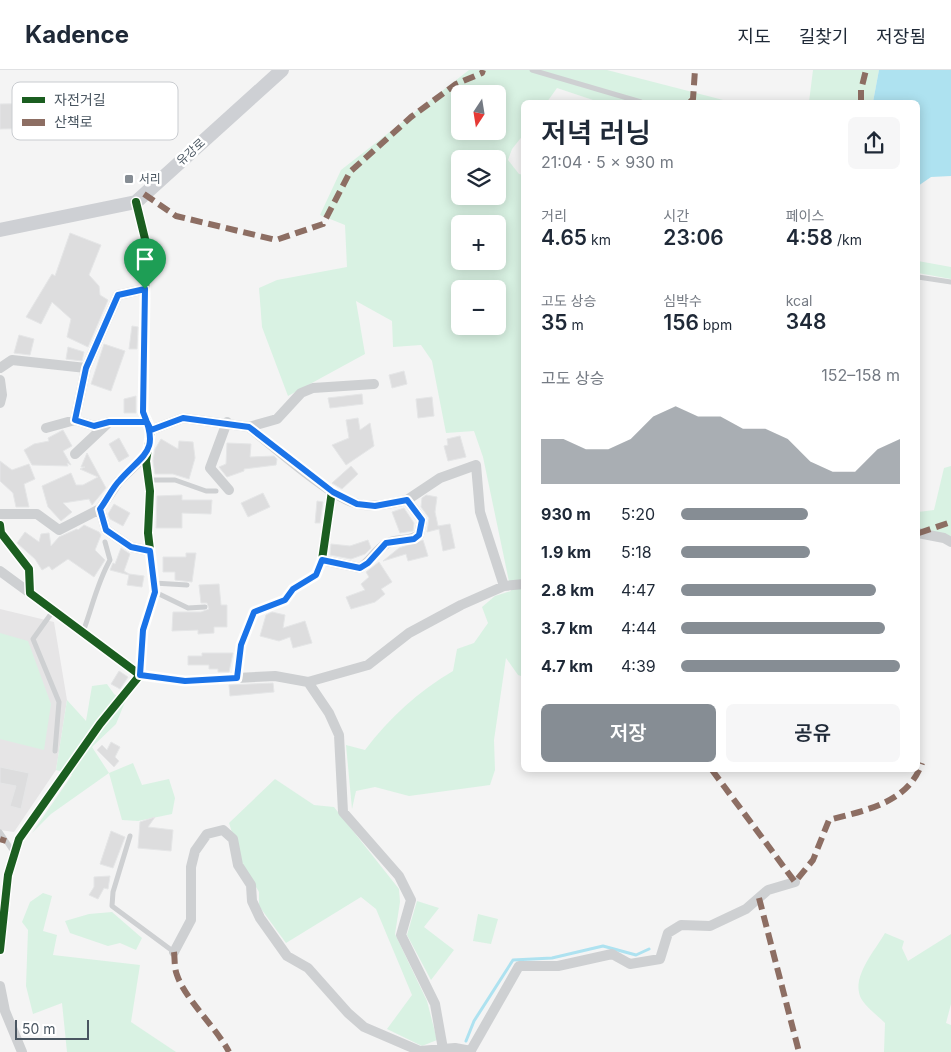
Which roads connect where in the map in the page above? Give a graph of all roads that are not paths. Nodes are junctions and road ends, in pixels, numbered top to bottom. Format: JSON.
{"nodes":[{"id":1,"x":282,"y":70,"type":"edge"},
{"id":2,"x":532,"y":70,"type":"edge"},
{"id":3,"x":634,"y":100,"type":"edge"},
{"id":4,"x":136,"y":202,"type":"junction"},
{"id":5,"x":0,"y":230,"type":"edge"},
{"id":6,"x":920,"y":277,"type":"edge"},
{"id":7,"x":951,"y":282,"type":"edge"},
{"id":8,"x":145,"y":289,"type":"junction"},
{"id":9,"x":0,"y":368,"type":"edge"},
{"id":10,"x":86,"y":368,"type":"junction"},
{"id":11,"x":0,"y":380,"type":"edge"},
{"id":12,"x":374,"y":384,"type":"dead end"},
{"id":13,"x":0,"y":403,"type":"edge"},
{"id":14,"x":75,"y":420,"type":"junction"},
{"id":15,"x":109,"y":422,"type":"junction"},
{"id":16,"x":228,"y":422,"type":"junction"},
{"id":17,"x":149,"y":426,"type":"junction"},
{"id":18,"x":249,"y":427,"type":"junction"},
{"id":19,"x":46,"y":428,"type":"dead end"},
{"id":20,"x":76,"y":454,"type":"dead end"},
{"id":21,"x":147,"y":454,"type":"junction"},
{"id":22,"x":149,"y":480,"type":"junction"},
{"id":23,"x":229,"y":490,"type":"dead end"},
{"id":24,"x":216,"y":491,"type":"dead end"},
{"id":25,"x":332,"y":491,"type":"junction"},
{"id":26,"x":407,"y":500,"type":"junction"},
{"id":27,"x":100,"y":509,"type":"junction"},
{"id":28,"x":0,"y":514,"type":"edge"},
{"id":29,"x":0,"y":525,"type":"edge"},
{"id":30,"x":920,"y":533,"type":"edge"},
{"id":31,"x":105,"y":542,"type":"dead end"},
{"id":32,"x":951,"y":542,"type":"edge"},
{"id":33,"x":150,"y":551,"type":"junction"},
{"id":34,"x":322,"y":560,"type":"junction"},
{"id":35,"x":0,"y":571,"type":"edge"},
{"id":36,"x":521,"y":584,"type":"edge"},
{"id":37,"x":186,"y":585,"type":"dead end"},
{"id":38,"x":504,"y":586,"type":"junction"},
{"id":39,"x":155,"y":588,"type":"junction"},
{"id":40,"x":30,"y":593,"type":"junction"},
{"id":41,"x":204,"y":607,"type":"dead end"},
{"id":42,"x":54,"y":611,"type":"junction"},
{"id":43,"x":82,"y":632,"type":"junction"},
{"id":44,"x":140,"y":675,"type":"junction"},
{"id":45,"x":237,"y":678,"type":"junction"},
{"id":46,"x":308,"y":682,"type":"junction"},
{"id":47,"x":55,"y":751,"type":"dead end"},
{"id":48,"x":0,"y":832,"type":"edge"},
{"id":49,"x":130,"y":836,"type":"dead end"},
{"id":50,"x":14,"y":853,"type":"junction"},
{"id":51,"x":795,"y":882,"type":"dead end"},
{"id":52,"x":0,"y":950,"type":"edge"},
{"id":53,"x":174,"y":952,"type":"joint"},
{"id":54,"x":0,"y":986,"type":"edge"},
{"id":55,"x":443,"y":1049,"type":"junction"},
{"id":56,"x":22,"y":1052,"type":"edge"},
{"id":57,"x":470,"y":1052,"type":"edge"}],
"edges":[{"from":1,"to":4,"type":"main road","name":"유강로"},
{"from":2,"to":3,"type":"lane"},
{"from":4,"to":5,"type":"main road"},
{"from":4,"to":8,"type":"street"},
{"from":6,"to":7,"type":"lane"},
{"from":8,"to":10,"type":"street"},
{"from":8,"to":17,"type":"street"},
{"from":9,"to":10,"type":"street"},
{"from":10,"to":14,"type":"street"},
{"from":11,"to":13,"type":"street"},
{"from":12,"to":18,"type":"street"},
{"from":14,"to":15,"type":"street"},
{"from":14,"to":19,"type":"street"},
{"from":15,"to":17,"type":"street"},
{"from":15,"to":20,"type":"street"},
{"from":16,"to":17,"type":"street"},
{"from":16,"to":18,"type":"street"},
{"from":16,"to":23,"type":"street"},
{"from":17,"to":21,"type":"street"},
{"from":18,"to":25,"type":"street"},
{"from":21,"to":22,"type":"street"},
{"from":21,"to":27,"type":"street"},
{"from":22,"to":24,"type":"lane"},
{"from":22,"to":33,"type":"street"},
{"from":25,"to":26,"type":"street"},
{"from":25,"to":34,"type":"street"},
{"from":26,"to":34,"type":"street"},
{"from":26,"to":38,"type":"street"},
{"from":27,"to":28,"type":"street"},
{"from":27,"to":33,"type":"street"},
{"from":29,"to":40,"type":"street"},
{"from":30,"to":32,"type":"street"},
{"from":31,"to":43,"type":"lane"},
{"from":33,"to":39,"type":"street"},
{"from":34,"to":45,"type":"street"},
{"from":35,"to":40,"type":"street"},
{"from":36,"to":38,"type":"street"},
{"from":37,"to":39,"type":"lane"},
{"from":38,"to":46,"type":"street"},
{"from":39,"to":41,"type":"lane"},
{"from":39,"to":44,"type":"street"},
{"from":40,"to":42,"type":"street"},
{"from":42,"to":43,"type":"street"},
{"from":42,"to":47,"type":"lane"},
{"from":43,"to":44,"type":"street"},
{"from":44,"to":45,"type":"street"},
{"from":44,"to":50,"type":"street"},
{"from":45,"to":46,"type":"street"},
{"from":46,"to":55,"type":"street"},
{"from":48,"to":50,"type":"lane"},
{"from":49,"to":53,"type":"lane"},
{"from":50,"to":52,"type":"street"},
{"from":51,"to":57,"type":"street"},
{"from":53,"to":55,"type":"street"},
{"from":54,"to":56,"type":"street"},
{"from":55,"to":57,"type":"street"}]}
